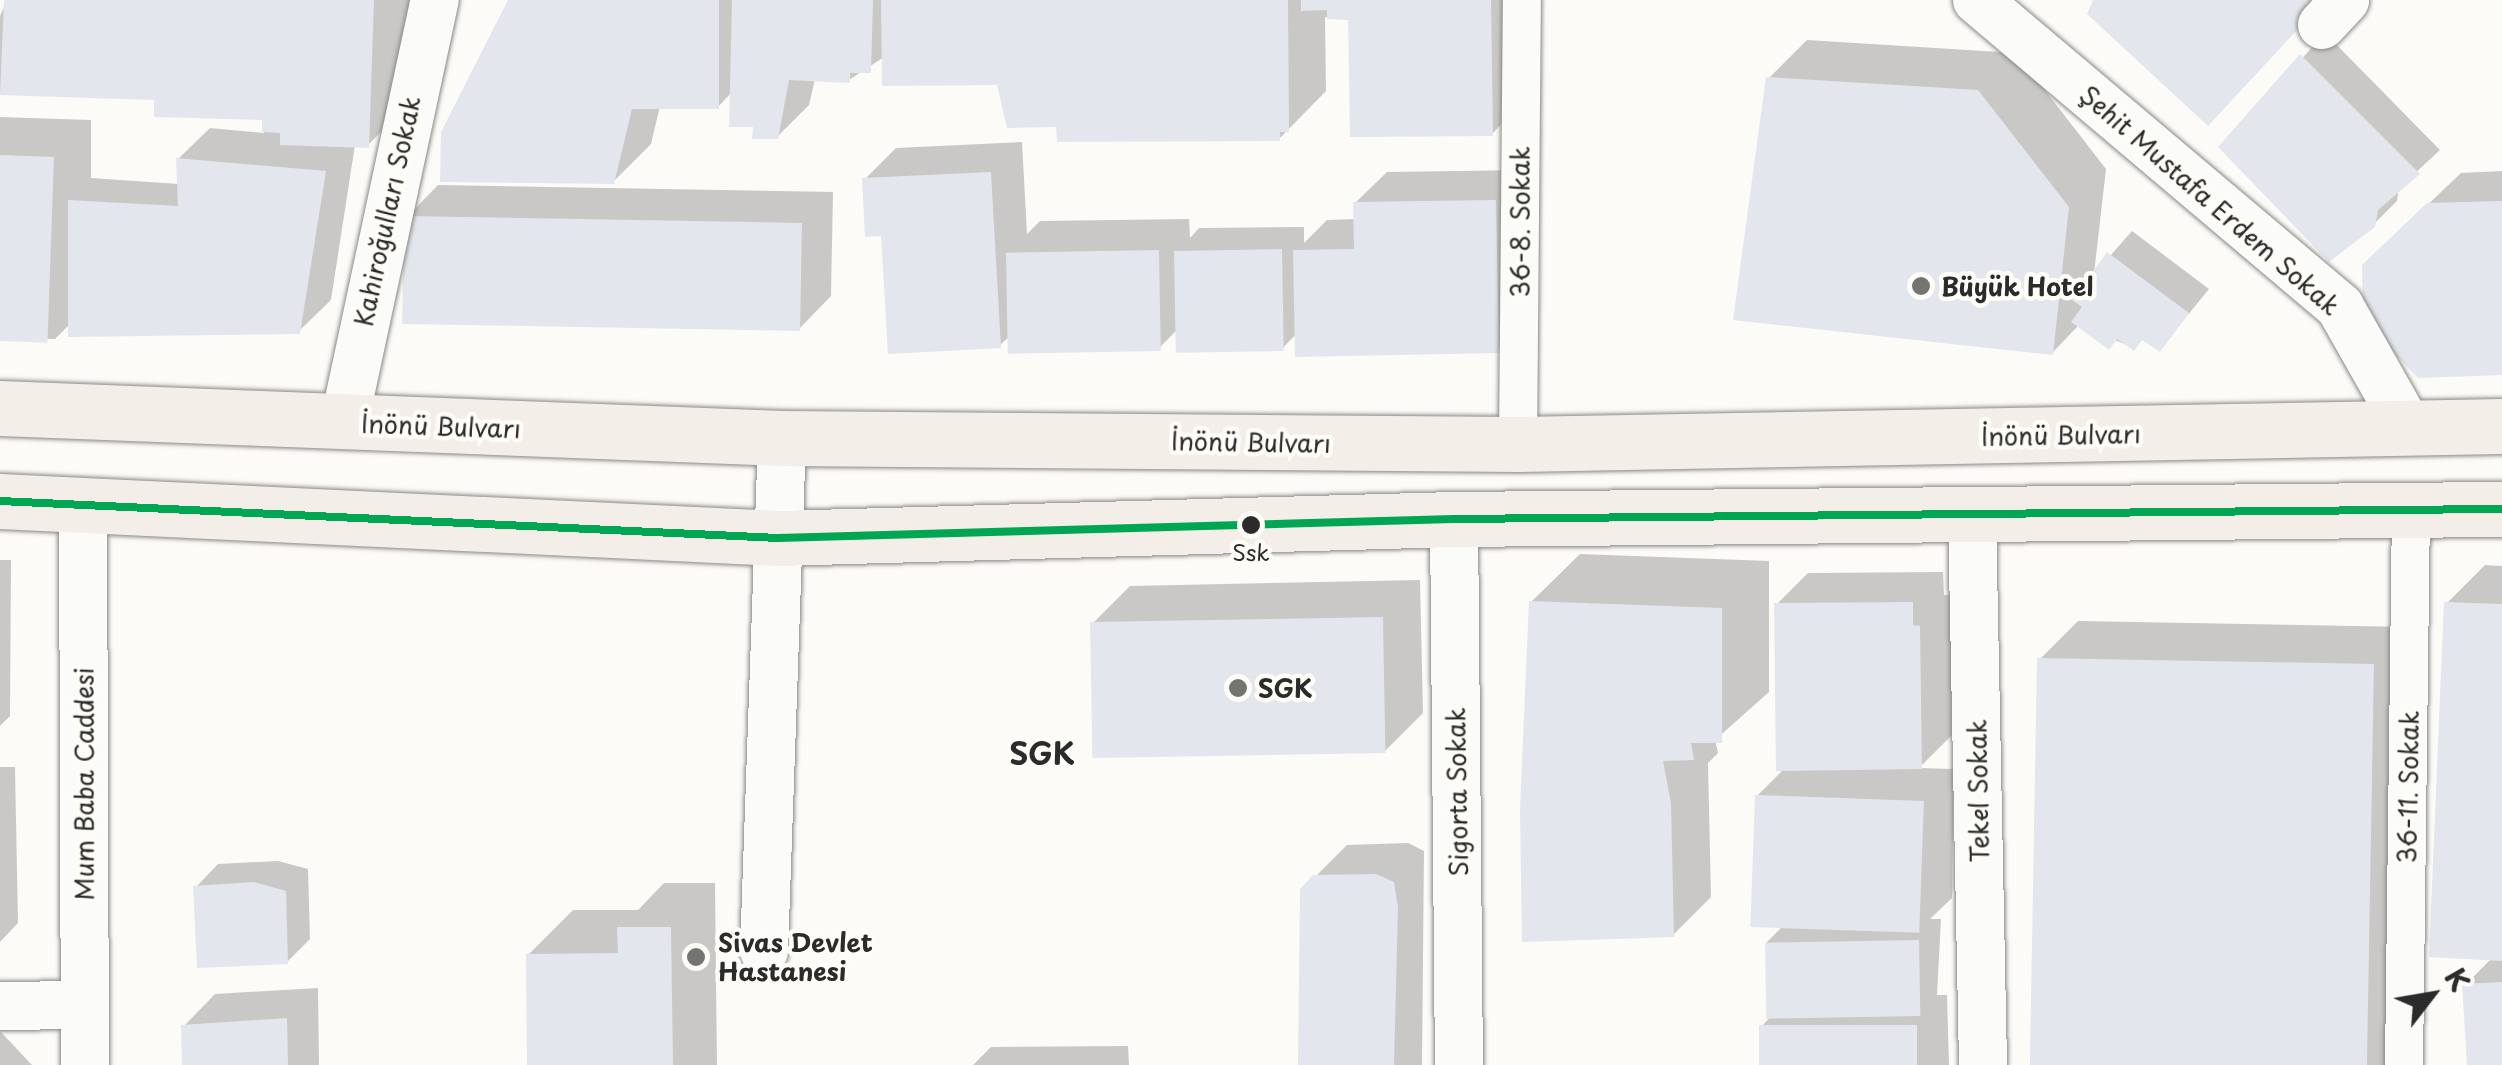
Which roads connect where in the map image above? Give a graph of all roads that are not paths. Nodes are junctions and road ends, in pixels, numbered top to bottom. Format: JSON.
{"nodes":[{"id":1,"x":434,"y":0,"type":"edge"},
{"id":2,"x":1522,"y":0,"type":"edge"},
{"id":3,"x":2006,"y":10,"type":"edge"},
{"id":4,"x":0,"y":408,"type":"edge"},
{"id":5,"x":344,"y":423,"type":"junction"},
{"id":6,"x":2502,"y":426,"type":"edge"},
{"id":7,"x":2409,"y":429,"type":"junction"},
{"id":8,"x":782,"y":438,"type":"junction"},
{"id":9,"x":1518,"y":444,"type":"junction"},
{"id":10,"x":0,"y":501,"type":"edge"},
{"id":11,"x":83,"y":502,"type":"junction"},
{"id":12,"x":2502,"y":509,"type":"edge"},
{"id":13,"x":2412,"y":510,"type":"junction"},
{"id":14,"x":1972,"y":516,"type":"junction"},
{"id":15,"x":1454,"y":519,"type":"junction"},
{"id":16,"x":778,"y":538,"type":"junction"},
{"id":17,"x":764,"y":951,"type":"dead end"},
{"id":18,"x":85,"y":1005,"type":"junction"},
{"id":19,"x":0,"y":1006,"type":"edge"},
{"id":20,"x":85,"y":1065,"type":"edge"},
{"id":21,"x":1459,"y":1065,"type":"edge"},
{"id":22,"x":1983,"y":1065,"type":"edge"},
{"id":23,"x":2404,"y":1065,"type":"edge"}],
"edges":[{"from":1,"to":5,"type":"street","name":"Kahiroğulları Sokak"},
{"from":2,"to":9,"type":"street","name":"36-8. Sokak"},
{"from":3,"to":7,"type":"street","name":"Şehit Mustafa Erdem Sokak"},
{"from":4,"to":5,"type":"main road","name":"İnönü Bulvarı"},
{"from":5,"to":8,"type":"main road","name":"İnönü Bulvarı"},
{"from":6,"to":7,"type":"main road","name":"İnönü Bulvarı"},
{"from":7,"to":9,"type":"main road","name":"İnönü Bulvarı"},
{"from":8,"to":9,"type":"main road","name":"İnönü Bulvarı"},
{"from":8,"to":16,"type":"street"},
{"from":10,"to":11,"type":"main road"},
{"from":11,"to":16,"type":"main road"},
{"from":11,"to":18,"type":"street","name":"Mum Baba Caddesi"},
{"from":12,"to":13,"type":"main road"},
{"from":13,"to":14,"type":"main road"},
{"from":13,"to":23,"type":"street","name":"36-11. Sokak"},
{"from":14,"to":15,"type":"main road"},
{"from":14,"to":22,"type":"street","name":"Tekel Sokak"},
{"from":15,"to":16,"type":"main road"},
{"from":15,"to":21,"type":"street","name":"Sigorta Sokak"},
{"from":16,"to":17,"type":"street"},
{"from":18,"to":19,"type":"street"},
{"from":18,"to":20,"type":"street","name":"Mum Baba Caddesi"}]}
